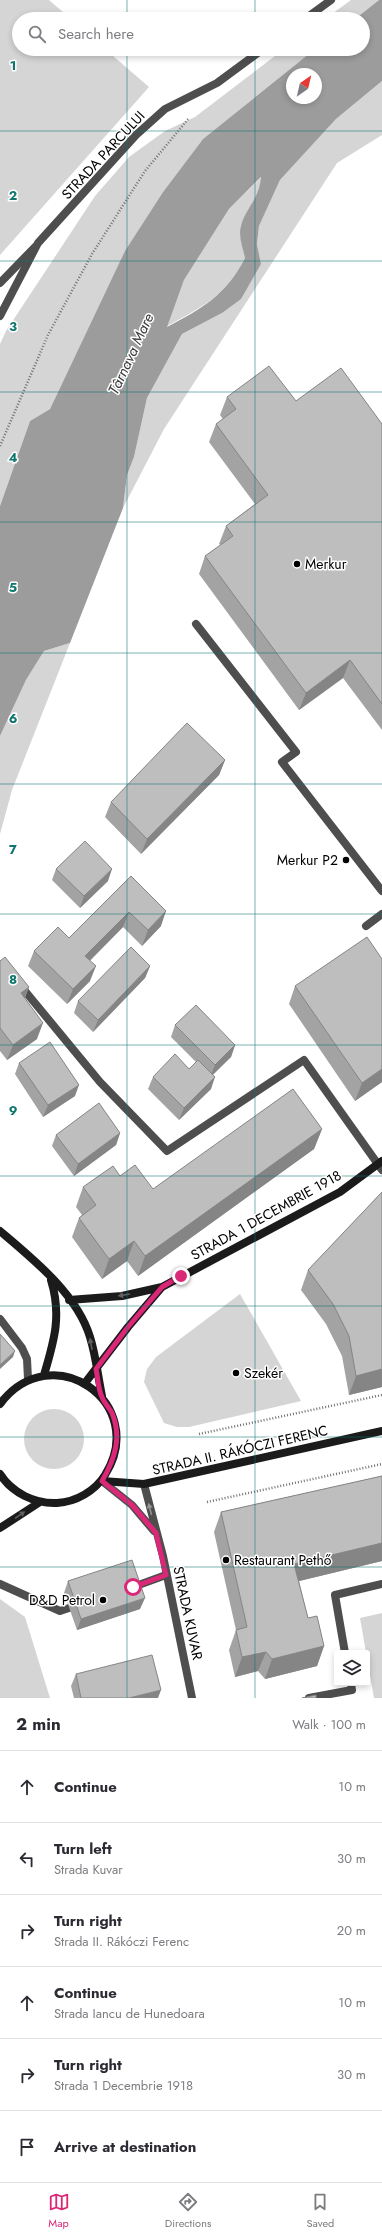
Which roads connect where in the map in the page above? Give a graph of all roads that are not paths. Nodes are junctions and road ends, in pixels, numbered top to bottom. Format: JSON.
{"nodes":[{"id":1,"x":331,"y":0,"type":"edge"},
{"id":2,"x":315,"y":12,"type":"edge"},
{"id":3,"x":254,"y":56,"type":"edge"},
{"id":4,"x":38,"y":243,"type":"junction"},
{"id":5,"x":0,"y":283,"type":"edge"},
{"id":6,"x":0,"y":316,"type":"edge"},
{"id":7,"x":196,"y":624,"type":"dead end"},
{"id":8,"x":382,"y":891,"type":"edge"},
{"id":9,"x":382,"y":914,"type":"edge"},
{"id":10,"x":366,"y":926,"type":"dead end"},
{"id":11,"x":15,"y":978,"type":"edge"},
{"id":12,"x":381,"y":1165,"type":"edge"},
{"id":13,"x":0,"y":1231,"type":"edge"},
{"id":14,"x":50,"y":1278,"type":"junction"},
{"id":15,"x":162,"y":1287,"type":"junction"},
{"id":16,"x":69,"y":1300,"type":"junction"},
{"id":17,"x":0,"y":1320,"type":"edge"},
{"id":18,"x":96,"y":1369,"type":"junction"},
{"id":19,"x":44,"y":1375,"type":"junction"},
{"id":20,"x":28,"y":1380,"type":"junction"},
{"id":21,"x":85,"y":1384,"type":"junction"},
{"id":22,"x":102,"y":1396,"type":"junction"},
{"id":23,"x":0,"y":1404,"type":"edge"},
{"id":24,"x":382,"y":1431,"type":"edge"},
{"id":25,"x":0,"y":1474,"type":"edge"},
{"id":26,"x":102,"y":1481,"type":"junction"},
{"id":27,"x":144,"y":1484,"type":"junction"},
{"id":28,"x":40,"y":1502,"type":"junction"},
{"id":29,"x":0,"y":1528,"type":"edge"},
{"id":30,"x":156,"y":1533,"type":"junction"},
{"id":31,"x":166,"y":1575,"type":"junction"},
{"id":32,"x":0,"y":1584,"type":"edge"},
{"id":33,"x":382,"y":1584,"type":"edge"},
{"id":34,"x":133,"y":1587,"type":"edge"},
{"id":35,"x":69,"y":1608,"type":"dead end"},
{"id":36,"x":344,"y":1650,"type":"edge"},
{"id":37,"x":352,"y":1690,"type":"edge"},
{"id":38,"x":192,"y":1698,"type":"edge"},
{"id":39,"x":309,"y":1698,"type":"edge"}],
"edges":[{"from":1,"to":2,"type":"street"},
{"from":3,"to":4,"type":"street","name":"STRADA PARCULUI"},
{"from":4,"to":5,"type":"street"},
{"from":4,"to":6,"type":"street","name":"STRADA PARCULUI"},
{"from":7,"to":8,"type":"street"},
{"from":9,"to":10,"type":"street"},
{"from":11,"to":12,"type":"street"},
{"from":12,"to":15,"type":"main road","name":"STRADA 1 DECEMBRIE 1918"},
{"from":13,"to":14,"type":"main road"},
{"from":14,"to":16,"type":"main road"},
{"from":14,"to":19,"type":"main road"},
{"from":15,"to":16,"type":"main road","one_way":true},
{"from":15,"to":18,"type":"main road","name":"STRADA 1 DECEMBRIE 1918"},
{"from":18,"to":16,"type":"main road","one_way":true},
{"from":17,"to":20,"type":"street"},
{"from":18,"to":21,"type":"main road","name":"STRADA 1 DECEMBRIE 1918"},
{"from":18,"to":22,"type":"main road"},
{"from":19,"to":20,"type":"main road"},
{"from":19,"to":21,"type":"main road"},
{"from":20,"to":23,"type":"main road"},
{"from":21,"to":22,"type":"main road"},
{"from":22,"to":26,"type":"main road"},
{"from":24,"to":27,"type":"main road","name":"STRADA II. RÁKÓCZI FERENC"},
{"from":25,"to":28,"type":"main road"},
{"from":26,"to":27,"type":"main road","name":"STRADA II. RÁKÓCZI FERENC"},
{"from":26,"to":28,"type":"main road"},
{"from":26,"to":30,"type":"street","name":"STRADA KUVAR"},
{"from":30,"to":27,"type":"street","name":"STRADA KUVAR","one_way":true},
{"from":29,"to":28,"type":"main road","one_way":true},
{"from":30,"to":31,"type":"street","name":"STRADA KUVAR"},
{"from":31,"to":34,"type":"street"},
{"from":31,"to":38,"type":"street","name":"STRADA KUVAR"},
{"from":32,"to":35,"type":"street"},
{"from":33,"to":36,"type":"street"},
{"from":37,"to":39,"type":"street"}]}
